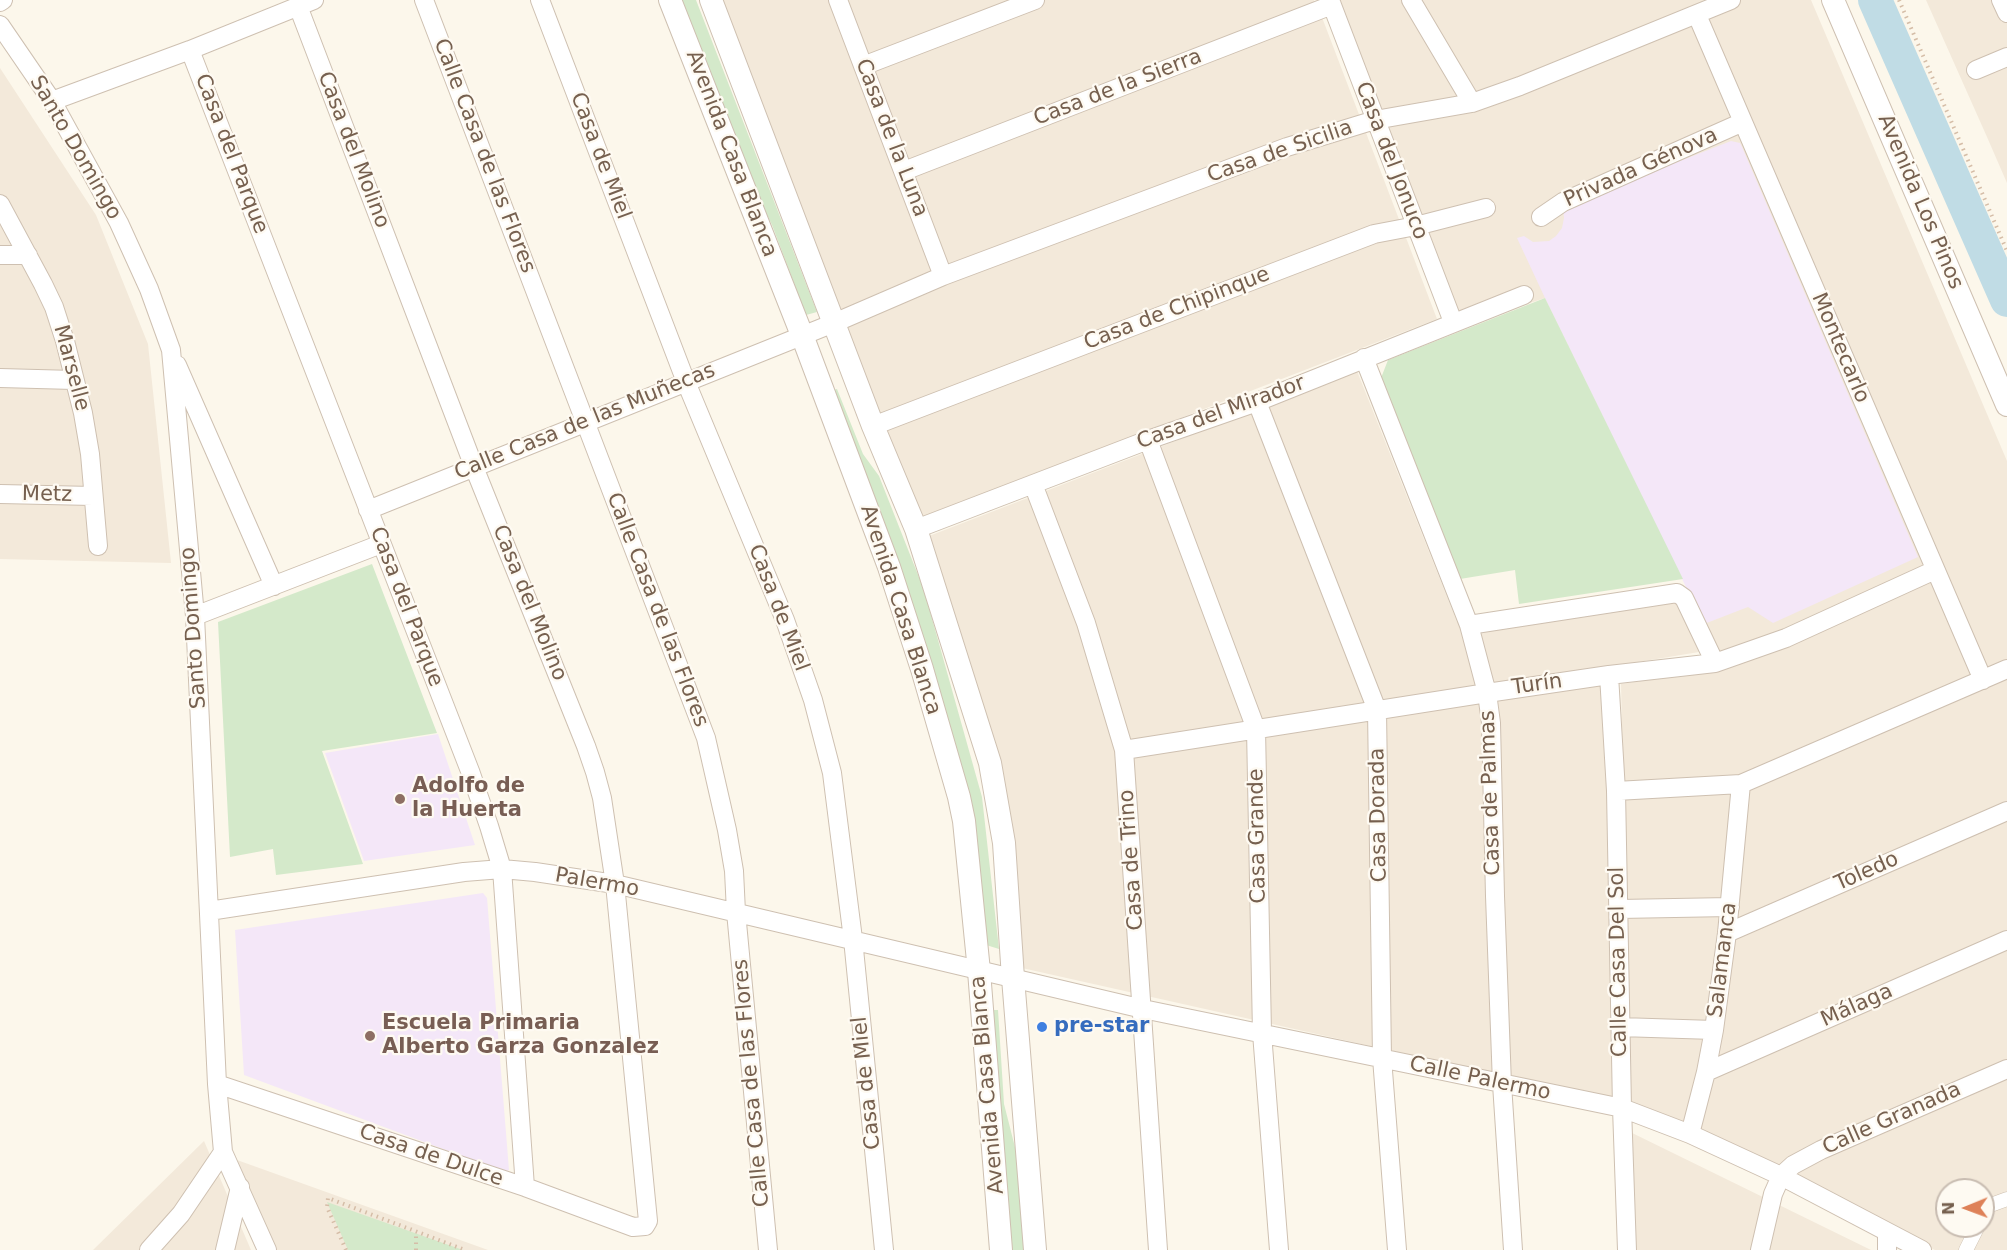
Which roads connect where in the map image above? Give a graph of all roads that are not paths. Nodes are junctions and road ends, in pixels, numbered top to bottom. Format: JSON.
{"nodes":[{"id":1,"x":424,"y":0,"type":"edge"},
{"id":2,"x":540,"y":0,"type":"edge"},
{"id":3,"x":670,"y":0,"type":"edge"},
{"id":4,"x":711,"y":0,"type":"edge"},
{"id":5,"x":838,"y":0,"type":"edge"},
{"id":6,"x":1035,"y":0,"type":"edge"},
{"id":7,"x":1411,"y":0,"type":"edge"},
{"id":8,"x":1731,"y":0,"type":"edge"},
{"id":9,"x":1833,"y":0,"type":"edge"},
{"id":10,"x":2001,"y":0,"type":"edge"},
{"id":11,"x":1331,"y":2,"type":"edge"},
{"id":12,"x":306,"y":3,"type":"edge"},
{"id":13,"x":2007,"y":13,"type":"edge"},
{"id":14,"x":1697,"y":15,"type":"junction"},
{"id":15,"x":0,"y":25,"type":"edge"},
{"id":16,"x":190,"y":50,"type":"junction"},
{"id":17,"x":2007,"y":57,"type":"edge"},
{"id":18,"x":863,"y":66,"type":"junction"},
{"id":19,"x":1976,"y":70,"type":"dead end"},
{"id":20,"x":52,"y":101,"type":"junction"},
{"id":21,"x":1472,"y":103,"type":"junction"},
{"id":22,"x":1375,"y":120,"type":"junction"},
{"id":23,"x":1743,"y":122,"type":"junction"},
{"id":24,"x":904,"y":171,"type":"junction"},
{"id":25,"x":0,"y":204,"type":"edge"},
{"id":26,"x":1486,"y":208,"type":"dead end"},
{"id":27,"x":1541,"y":216,"type":"dead end"},
{"id":28,"x":1416,"y":226,"type":"junction"},
{"id":29,"x":0,"y":255,"type":"edge"},
{"id":30,"x":28,"y":255,"type":"junction"},
{"id":31,"x":943,"y":276,"type":"junction"},
{"id":32,"x":1524,"y":295,"type":"dead end"},
{"id":33,"x":1453,"y":322,"type":"junction"},
{"id":34,"x":834,"y":323,"type":"junction"},
{"id":35,"x":802,"y":335,"type":"junction"},
{"id":36,"x":171,"y":350,"type":"junction"},
{"id":37,"x":1364,"y":358,"type":"junction"},
{"id":38,"x":0,"y":378,"type":"edge"},
{"id":39,"x":74,"y":380,"type":"junction"},
{"id":40,"x":686,"y":382,"type":"junction"},
{"id":41,"x":1257,"y":402,"type":"junction"},
{"id":42,"x":2007,"y":405,"type":"edge"},
{"id":43,"x":585,"y":423,"type":"junction"},
{"id":44,"x":873,"y":426,"type":"junction"},
{"id":45,"x":1148,"y":440,"type":"junction"},
{"id":46,"x":474,"y":467,"type":"junction"},
{"id":47,"x":1033,"y":484,"type":"junction"},
{"id":48,"x":0,"y":494,"type":"edge"},
{"id":49,"x":93,"y":496,"type":"junction"},
{"id":50,"x":368,"y":510,"type":"junction"},
{"id":51,"x":916,"y":529,"type":"junction"},
{"id":52,"x":381,"y":544,"type":"junction"},
{"id":53,"x":98,"y":546,"type":"dead end"},
{"id":54,"x":1935,"y":570,"type":"junction"},
{"id":55,"x":274,"y":586,"type":"junction"},
{"id":56,"x":195,"y":616,"type":"junction"},
{"id":57,"x":1469,"y":625,"type":"junction"},
{"id":58,"x":1715,"y":663,"type":"junction"},
{"id":59,"x":2007,"y":669,"type":"edge"},
{"id":60,"x":1608,"y":675,"type":"junction"},
{"id":61,"x":1983,"y":680,"type":"junction"},
{"id":62,"x":1487,"y":693,"type":"junction"},
{"id":63,"x":1377,"y":710,"type":"junction"},
{"id":64,"x":1256,"y":729,"type":"junction"},
{"id":65,"x":1124,"y":750,"type":"junction"},
{"id":66,"x":1741,"y":784,"type":"junction"},
{"id":67,"x":1616,"y":791,"type":"junction"},
{"id":68,"x":2007,"y":811,"type":"edge"},
{"id":69,"x":502,"y":869,"type":"junction"},
{"id":70,"x":615,"y":884,"type":"junction"},
{"id":71,"x":1730,"y":907,"type":"junction"},
{"id":72,"x":1620,"y":909,"type":"junction"},
{"id":73,"x":209,"y":912,"type":"junction"},
{"id":74,"x":736,"y":912,"type":"junction"},
{"id":75,"x":1727,"y":933,"type":"junction"},
{"id":76,"x":853,"y":939,"type":"junction"},
{"id":77,"x":2007,"y":940,"type":"edge"},
{"id":78,"x":979,"y":971,"type":"junction"},
{"id":79,"x":1013,"y":978,"type":"junction"},
{"id":80,"x":1143,"y":1009,"type":"junction"},
{"id":81,"x":1620,"y":1027,"type":"junction"},
{"id":82,"x":1713,"y":1030,"type":"junction"},
{"id":83,"x":1262,"y":1033,"type":"junction"},
{"id":84,"x":1382,"y":1058,"type":"junction"},
{"id":85,"x":2007,"y":1069,"type":"edge"},
{"id":86,"x":1706,"y":1072,"type":"junction"},
{"id":87,"x":218,"y":1084,"type":"junction"},
{"id":88,"x":1502,"y":1084,"type":"junction"},
{"id":89,"x":1622,"y":1108,"type":"junction"},
{"id":90,"x":1690,"y":1134,"type":"junction"},
{"id":91,"x":223,"y":1152,"type":"junction"},
{"id":92,"x":1781,"y":1176,"type":"junction"},
{"id":93,"x":240,"y":1187,"type":"junction"},
{"id":94,"x":525,"y":1187,"type":"junction"},
{"id":95,"x":645,"y":1226,"type":"joint"},
{"id":96,"x":1887,"y":1241,"type":"edge"},
{"id":97,"x":149,"y":1250,"type":"edge"},
{"id":98,"x":225,"y":1250,"type":"edge"},
{"id":99,"x":267,"y":1250,"type":"edge"},
{"id":100,"x":768,"y":1250,"type":"edge"},
{"id":101,"x":884,"y":1250,"type":"edge"},
{"id":102,"x":1001,"y":1250,"type":"edge"},
{"id":103,"x":1035,"y":1250,"type":"edge"},
{"id":104,"x":1158,"y":1250,"type":"edge"},
{"id":105,"x":1279,"y":1250,"type":"edge"},
{"id":106,"x":1397,"y":1250,"type":"edge"},
{"id":107,"x":1513,"y":1250,"type":"edge"},
{"id":108,"x":1627,"y":1250,"type":"edge"},
{"id":109,"x":1760,"y":1250,"type":"edge"},
{"id":110,"x":1922,"y":1250,"type":"edge"}],
"edges":[{"from":1,"to":43,"type":"street","name":"Calle Casa de las Flores"},
{"from":2,"to":40,"type":"street","name":"Casa de Miel"},
{"from":3,"to":35,"type":"street","name":"Avenida Casa Blanca"},
{"from":4,"to":34,"type":"street","name":"Avenida Casa Blanca"},
{"from":5,"to":18,"type":"street","name":"Casa de la Luna"},
{"from":6,"to":18,"type":"street"},
{"from":7,"to":21,"type":"street"},
{"from":8,"to":14,"type":"street","name":"Casa de Sicilia"},
{"from":9,"to":42,"type":"street","name":"Avenida Los Pinos"},
{"from":10,"to":13,"type":"street"},
{"from":11,"to":22,"type":"street","name":"Casa del Jonuco"},
{"from":11,"to":24,"type":"street","name":"Casa de la Sierra"},
{"from":12,"to":16,"type":"street"},
{"from":12,"to":46,"type":"street","name":"Casa del Molino"},
{"from":14,"to":21,"type":"street","name":"Casa de Sicilia"},
{"from":14,"to":23,"type":"street","name":"Montecarlo"},
{"from":15,"to":20,"type":"street","name":"Santo Domingo"},
{"from":16,"to":20,"type":"street"},
{"from":16,"to":50,"type":"street","name":"Casa del Parque"},
{"from":17,"to":19,"type":"street"},
{"from":18,"to":24,"type":"street","name":"Casa de la Luna"},
{"from":20,"to":36,"type":"street","name":"Santo Domingo"},
{"from":21,"to":22,"type":"street","name":"Casa de Sicilia"},
{"from":22,"to":28,"type":"street","name":"Casa del Jonuco"},
{"from":22,"to":31,"type":"street","name":"Casa de Sicilia"},
{"from":23,"to":27,"type":"street","name":"Privada Génova"},
{"from":23,"to":54,"type":"street","name":"Montecarlo"},
{"from":24,"to":31,"type":"street","name":"Casa de la Luna"},
{"from":25,"to":30,"type":"street","name":"Marselle"},
{"from":26,"to":28,"type":"street","name":"Casa de Chipinque"},
{"from":28,"to":33,"type":"street","name":"Casa del Jonuco"},
{"from":28,"to":44,"type":"street","name":"Casa de Chipinque"},
{"from":29,"to":30,"type":"street"},
{"from":30,"to":39,"type":"street","name":"Marselle"},
{"from":31,"to":34,"type":"street","name":"Casa de Sicilia"},
{"from":32,"to":33,"type":"street","name":"Casa del Mirador"},
{"from":33,"to":37,"type":"street","name":"Casa del Mirador"},
{"from":34,"to":35,"type":"street","name":"Calle Casa de las Muñecas"},
{"from":34,"to":44,"type":"street","name":"Avenida Casa Blanca"},
{"from":35,"to":40,"type":"street","name":"Calle Casa de las Muñecas"},
{"from":35,"to":78,"type":"street","name":"Avenida Casa Blanca"},
{"from":36,"to":55,"type":"street"},
{"from":36,"to":56,"type":"street","name":"Santo Domingo"},
{"from":37,"to":41,"type":"street","name":"Casa del Mirador"},
{"from":37,"to":57,"type":"street","name":"Casa de Palmas"},
{"from":38,"to":39,"type":"street"},
{"from":39,"to":49,"type":"street","name":"Marselle"},
{"from":40,"to":43,"type":"street","name":"Calle Casa de las Muñecas"},
{"from":40,"to":76,"type":"street","name":"Casa de Miel"},
{"from":41,"to":45,"type":"street","name":"Casa del Mirador"},
{"from":41,"to":63,"type":"street","name":"Casa Dorada"},
{"from":43,"to":46,"type":"street","name":"Calle Casa de las Muñecas"},
{"from":43,"to":74,"type":"street","name":"Calle Casa de las Flores"},
{"from":44,"to":51,"type":"street","name":"Avenida Casa Blanca"},
{"from":45,"to":47,"type":"street","name":"Casa del Mirador"},
{"from":45,"to":64,"type":"street","name":"Casa Grande"},
{"from":46,"to":50,"type":"street","name":"Calle Casa de las Muñecas"},
{"from":46,"to":70,"type":"street","name":"Casa del Molino"},
{"from":47,"to":51,"type":"street","name":"Casa del Mirador"},
{"from":47,"to":65,"type":"street","name":"Casa de Trino"},
{"from":48,"to":49,"type":"street","name":"Metz"},
{"from":49,"to":53,"type":"street","name":"Marselle"},
{"from":50,"to":52,"type":"street","name":"Casa del Parque"},
{"from":51,"to":79,"type":"street","name":"Avenida Casa Blanca"},
{"from":52,"to":55,"type":"street"},
{"from":52,"to":69,"type":"street","name":"Casa del Parque"},
{"from":54,"to":58,"type":"street","name":"Turín"},
{"from":54,"to":61,"type":"street","name":"Montecarlo"},
{"from":55,"to":56,"type":"street"},
{"from":56,"to":73,"type":"street","name":"Santo Domingo"},
{"from":57,"to":58,"type":"street"},
{"from":57,"to":62,"type":"street","name":"Casa de Palmas"},
{"from":58,"to":60,"type":"street","name":"Turín"},
{"from":59,"to":61,"type":"street"},
{"from":60,"to":62,"type":"street","name":"Turín"},
{"from":60,"to":67,"type":"street","name":"Calle Casa Del Sol"},
{"from":61,"to":66,"type":"street"},
{"from":62,"to":63,"type":"street","name":"Turín"},
{"from":62,"to":88,"type":"street","name":"Casa de Palmas"},
{"from":63,"to":64,"type":"street","name":"Turín"},
{"from":63,"to":84,"type":"street","name":"Casa Dorada"},
{"from":64,"to":65,"type":"street","name":"Turín"},
{"from":64,"to":83,"type":"street","name":"Casa Grande"},
{"from":65,"to":80,"type":"street","name":"Casa de Trino"},
{"from":66,"to":67,"type":"street"},
{"from":66,"to":71,"type":"street","name":"Salamanca"},
{"from":67,"to":72,"type":"street","name":"Calle Casa Del Sol"},
{"from":68,"to":75,"type":"street","name":"Toledo"},
{"from":69,"to":70,"type":"street","name":"Palermo"},
{"from":69,"to":73,"type":"street","name":"Palermo"},
{"from":69,"to":94,"type":"street","name":"Casa del Parque"},
{"from":70,"to":74,"type":"street","name":"Palermo"},
{"from":70,"to":95,"type":"street","name":"Casa del Molino"},
{"from":71,"to":72,"type":"street"},
{"from":71,"to":75,"type":"street","name":"Salamanca"},
{"from":72,"to":81,"type":"street","name":"Calle Casa Del Sol"},
{"from":73,"to":87,"type":"street","name":"Santo Domingo"},
{"from":74,"to":76,"type":"street","name":"Palermo"},
{"from":74,"to":100,"type":"street","name":"Calle Casa de las Flores"},
{"from":75,"to":82,"type":"street","name":"Salamanca"},
{"from":76,"to":78,"type":"street","name":"Palermo"},
{"from":76,"to":101,"type":"street","name":"Casa de Miel"},
{"from":77,"to":86,"type":"street","name":"Málaga"},
{"from":78,"to":79,"type":"street","name":"Palermo"},
{"from":78,"to":102,"type":"street","name":"Avenida Casa Blanca"},
{"from":79,"to":80,"type":"street","name":"Calle Palermo"},
{"from":79,"to":103,"type":"street","name":"Avenida Casa Blanca"},
{"from":80,"to":83,"type":"street","name":"Calle Palermo"},
{"from":80,"to":104,"type":"street","name":"Casa de Trino"},
{"from":81,"to":82,"type":"street"},
{"from":81,"to":89,"type":"street","name":"Calle Casa Del Sol"},
{"from":82,"to":86,"type":"street","name":"Salamanca"},
{"from":83,"to":84,"type":"street","name":"Calle Palermo"},
{"from":83,"to":105,"type":"street","name":"Casa Grande"},
{"from":84,"to":88,"type":"street","name":"Calle Palermo"},
{"from":84,"to":106,"type":"street","name":"Casa Dorada"},
{"from":85,"to":92,"type":"street","name":"Calle Granada"},
{"from":86,"to":90,"type":"street","name":"Salamanca"},
{"from":87,"to":91,"type":"street","name":"Santo Domingo"},
{"from":87,"to":94,"type":"street","name":"Casa de Dulce"},
{"from":88,"to":89,"type":"street","name":"Calle Palermo"},
{"from":88,"to":107,"type":"street","name":"Casa de Palmas"},
{"from":89,"to":90,"type":"street","name":"Calle Palermo"},
{"from":89,"to":108,"type":"street","name":"Calle Casa Del Sol"},
{"from":90,"to":92,"type":"street","name":"Calle Palermo"},
{"from":91,"to":93,"type":"street"},
{"from":91,"to":97,"type":"street"},
{"from":92,"to":96,"type":"street","name":"Calle Palermo"},
{"from":92,"to":109,"type":"street"},
{"from":93,"to":98,"type":"street"},
{"from":93,"to":99,"type":"street"},
{"from":94,"to":95,"type":"street","name":"Casa de Dulce"},
{"from":96,"to":110,"type":"street","name":"Calle Palermo"}]}
